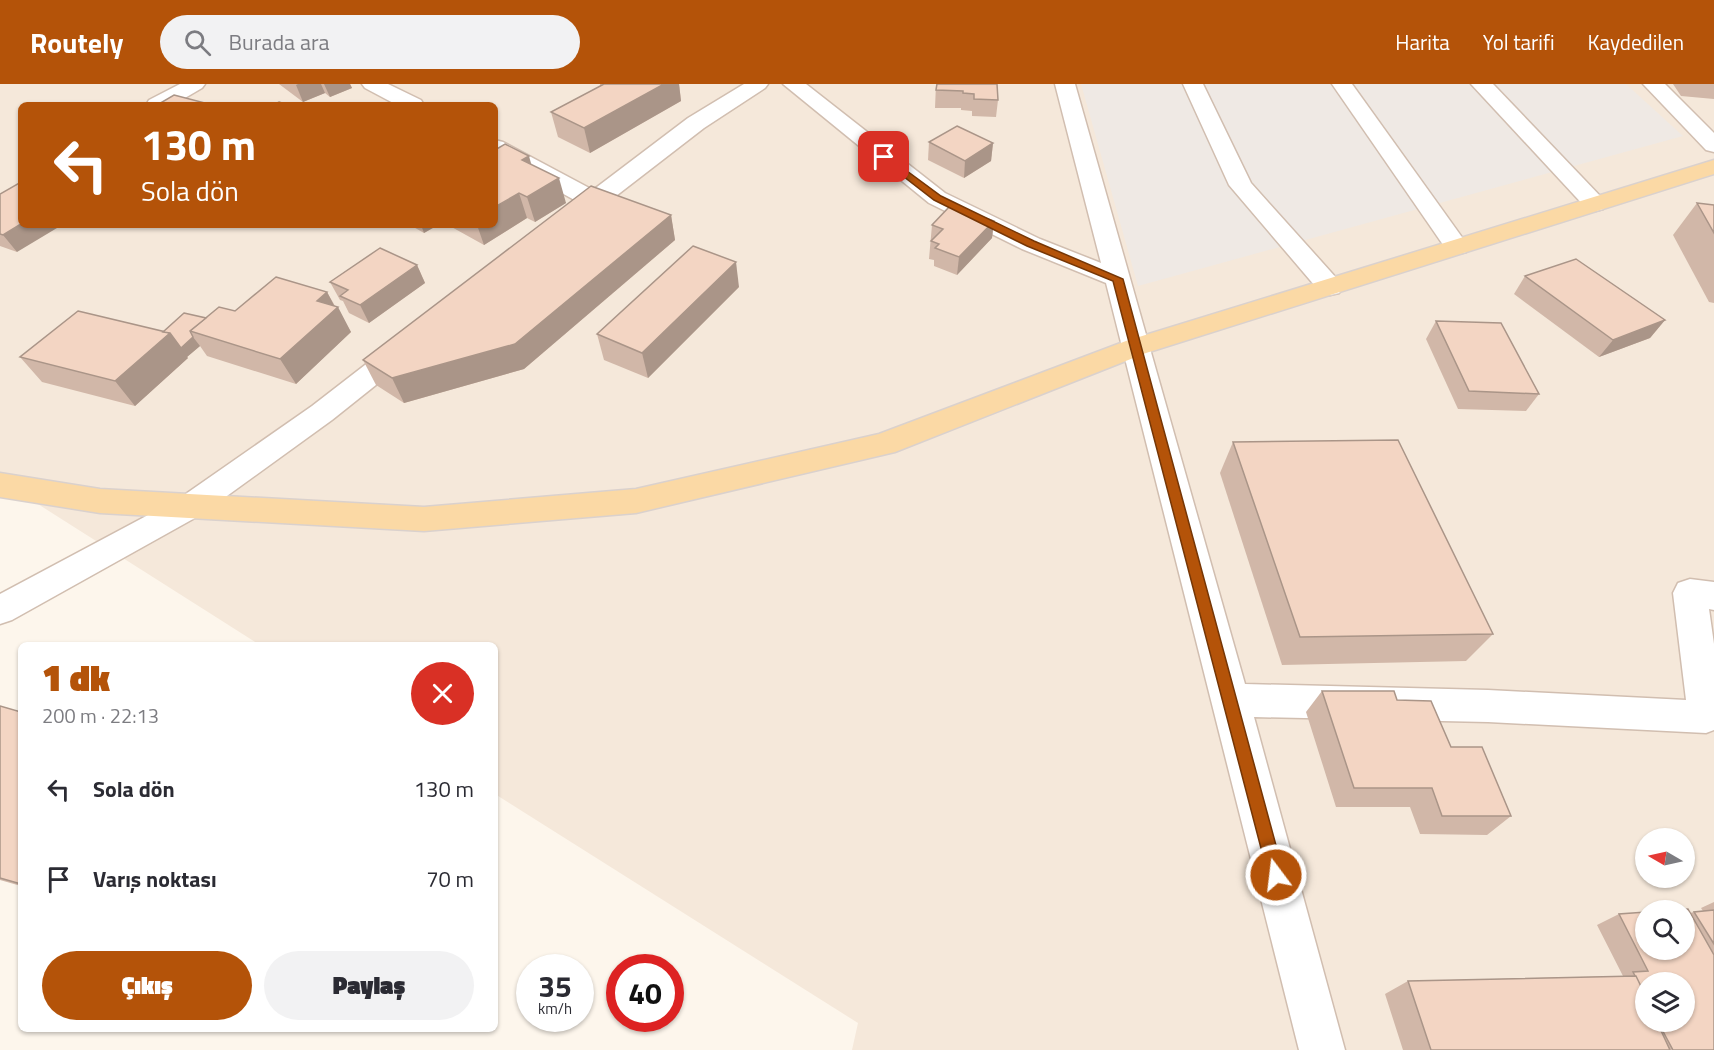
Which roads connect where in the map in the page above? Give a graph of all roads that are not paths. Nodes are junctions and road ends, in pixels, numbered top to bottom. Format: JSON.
{"nodes":[{"id":1,"x":195,"y":84,"type":"edge"},
{"id":2,"x":372,"y":84,"type":"edge"},
{"id":3,"x":758,"y":84,"type":"edge"},
{"id":4,"x":793,"y":84,"type":"edge"},
{"id":5,"x":1065,"y":84,"type":"edge"},
{"id":6,"x":1193,"y":84,"type":"edge"},
{"id":7,"x":1342,"y":84,"type":"edge"},
{"id":8,"x":1481,"y":84,"type":"edge"},
{"id":9,"x":1653,"y":84,"type":"edge"},
{"id":10,"x":162,"y":102,"type":"edge"},
{"id":11,"x":407,"y":102,"type":"edge"},
{"id":12,"x":1714,"y":146,"type":"edge"},
{"id":13,"x":498,"y":149,"type":"edge"},
{"id":14,"x":1714,"y":167,"type":"edge"},
{"id":15,"x":595,"y":201,"type":"junction"},
{"id":16,"x":1595,"y":204,"type":"junction"},
{"id":17,"x":549,"y":236,"type":"edge"},
{"id":18,"x":1457,"y":247,"type":"junction"},
{"id":19,"x":1118,"y":279,"type":"junction"},
{"id":20,"x":1330,"y":287,"type":"junction"},
{"id":21,"x":431,"y":328,"type":"edge"},
{"id":22,"x":1136,"y":347,"type":"junction"},
{"id":23,"x":0,"y":486,"type":"edge"},
{"id":24,"x":191,"y":506,"type":"junction"},
{"id":25,"x":1714,"y":596,"type":"edge"},
{"id":26,"x":0,"y":610,"type":"edge"},
{"id":27,"x":1231,"y":700,"type":"junction"},
{"id":28,"x":1322,"y":1050,"type":"edge"}],
"edges":[{"from":1,"to":10,"type":"street"},
{"from":2,"to":11,"type":"street"},
{"from":3,"to":15,"type":"street"},
{"from":4,"to":19,"type":"street"},
{"from":5,"to":19,"type":"street"},
{"from":6,"to":20,"type":"street"},
{"from":7,"to":18,"type":"street"},
{"from":8,"to":16,"type":"street"},
{"from":9,"to":12,"type":"street"},
{"from":13,"to":15,"type":"street"},
{"from":14,"to":16,"type":"main road"},
{"from":15,"to":17,"type":"street"},
{"from":16,"to":18,"type":"main road"},
{"from":18,"to":20,"type":"main road"},
{"from":19,"to":22,"type":"street"},
{"from":20,"to":22,"type":"main road"},
{"from":21,"to":24,"type":"street"},
{"from":22,"to":24,"type":"main road"},
{"from":22,"to":27,"type":"street"},
{"from":23,"to":24,"type":"main road"},
{"from":24,"to":26,"type":"street"},
{"from":25,"to":27,"type":"street"},
{"from":27,"to":28,"type":"street"}]}
